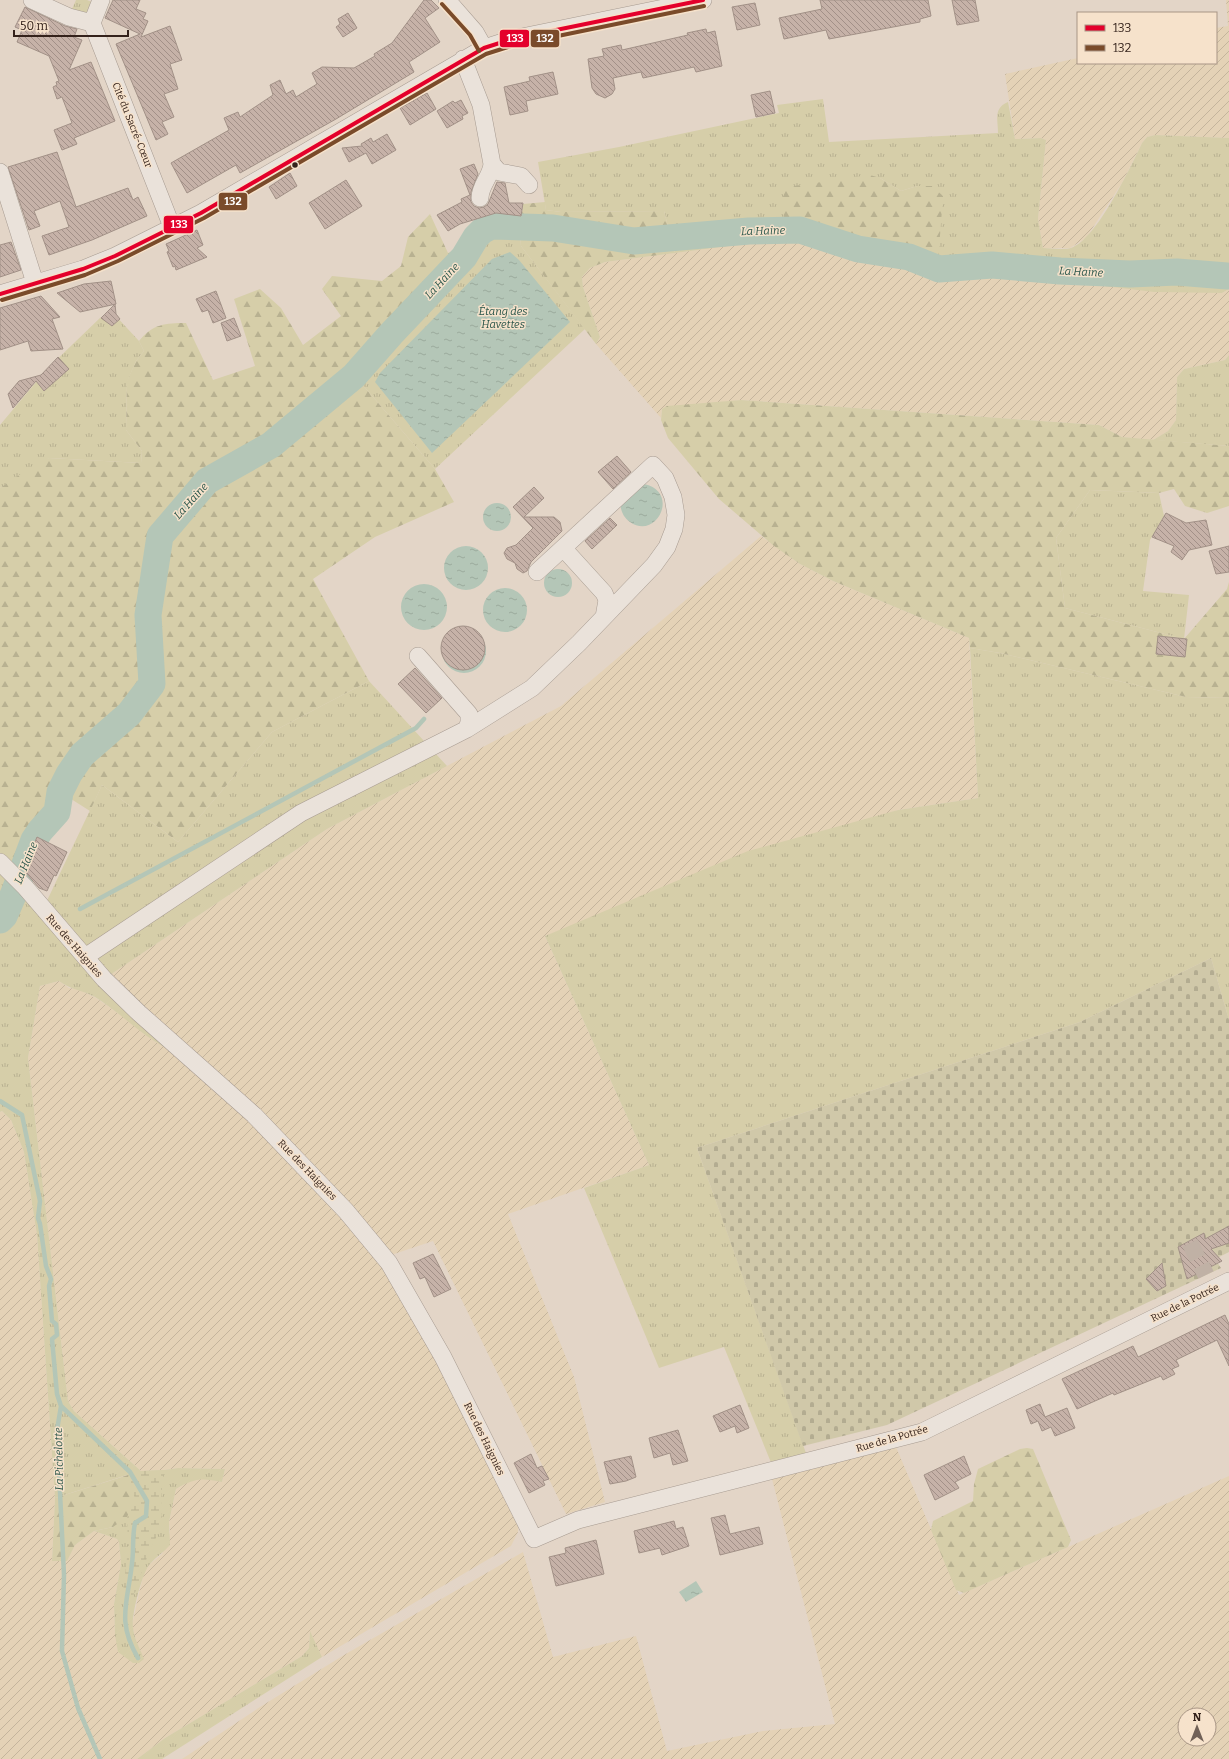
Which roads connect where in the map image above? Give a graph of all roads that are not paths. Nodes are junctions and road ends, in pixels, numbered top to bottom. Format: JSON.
{"nodes":[{"id":1,"x":32,"y":0,"type":"edge"},
{"id":2,"x":102,"y":0,"type":"edge"},
{"id":3,"x":447,"y":0,"type":"edge"},
{"id":4,"x":703,"y":0,"type":"edge"},
{"id":5,"x":92,"y":23,"type":"junction"},
{"id":6,"x":484,"y":48,"type":"junction"},
{"id":7,"x":463,"y":59,"type":"junction"},
{"id":8,"x":492,"y":164,"type":"junction"},
{"id":9,"x":0,"y":172,"type":"edge"},
{"id":10,"x":529,"y":185,"type":"dead end"},
{"id":11,"x":480,"y":198,"type":"dead end"},
{"id":12,"x":172,"y":227,"type":"junction"},
{"id":13,"x":35,"y":283,"type":"junction"},
{"id":14,"x":0,"y":294,"type":"edge"},
{"id":15,"x":564,"y":549,"type":"junction"},
{"id":16,"x":537,"y":572,"type":"dead end"},
{"id":17,"x":604,"y":617,"type":"junction"},
{"id":18,"x":418,"y":656,"type":"dead end"},
{"id":19,"x":466,"y":729,"type":"junction"},
{"id":20,"x":6,"y":868,"type":"edge"},
{"id":21,"x":85,"y":957,"type":"junction"},
{"id":22,"x":1229,"y":1281,"type":"edge"},
{"id":23,"x":534,"y":1539,"type":"joint"}],
"edges":[{"from":1,"to":5,"type":"street"},
{"from":2,"to":5,"type":"street"},
{"from":3,"to":6,"type":"street"},
{"from":4,"to":6,"type":"street"},
{"from":5,"to":12,"type":"street","name":"Cité du Sacré-Cœur"},
{"from":6,"to":7,"type":"street"},
{"from":7,"to":8,"type":"street"},
{"from":7,"to":12,"type":"street"},
{"from":8,"to":10,"type":"street"},
{"from":8,"to":11,"type":"street"},
{"from":9,"to":13,"type":"street"},
{"from":12,"to":13,"type":"street"},
{"from":13,"to":14,"type":"street"},
{"from":15,"to":16,"type":"street"},
{"from":15,"to":17,"type":"street"},
{"from":15,"to":17,"type":"street"},
{"from":17,"to":19,"type":"street"},
{"from":18,"to":19,"type":"street"},
{"from":19,"to":21,"type":"street"},
{"from":20,"to":21,"type":"street","name":"Rue des Haignies"},
{"from":21,"to":23,"type":"street","name":"Rue des Haignies"},
{"from":22,"to":23,"type":"street","name":"Rue de la Potrée"}]}
